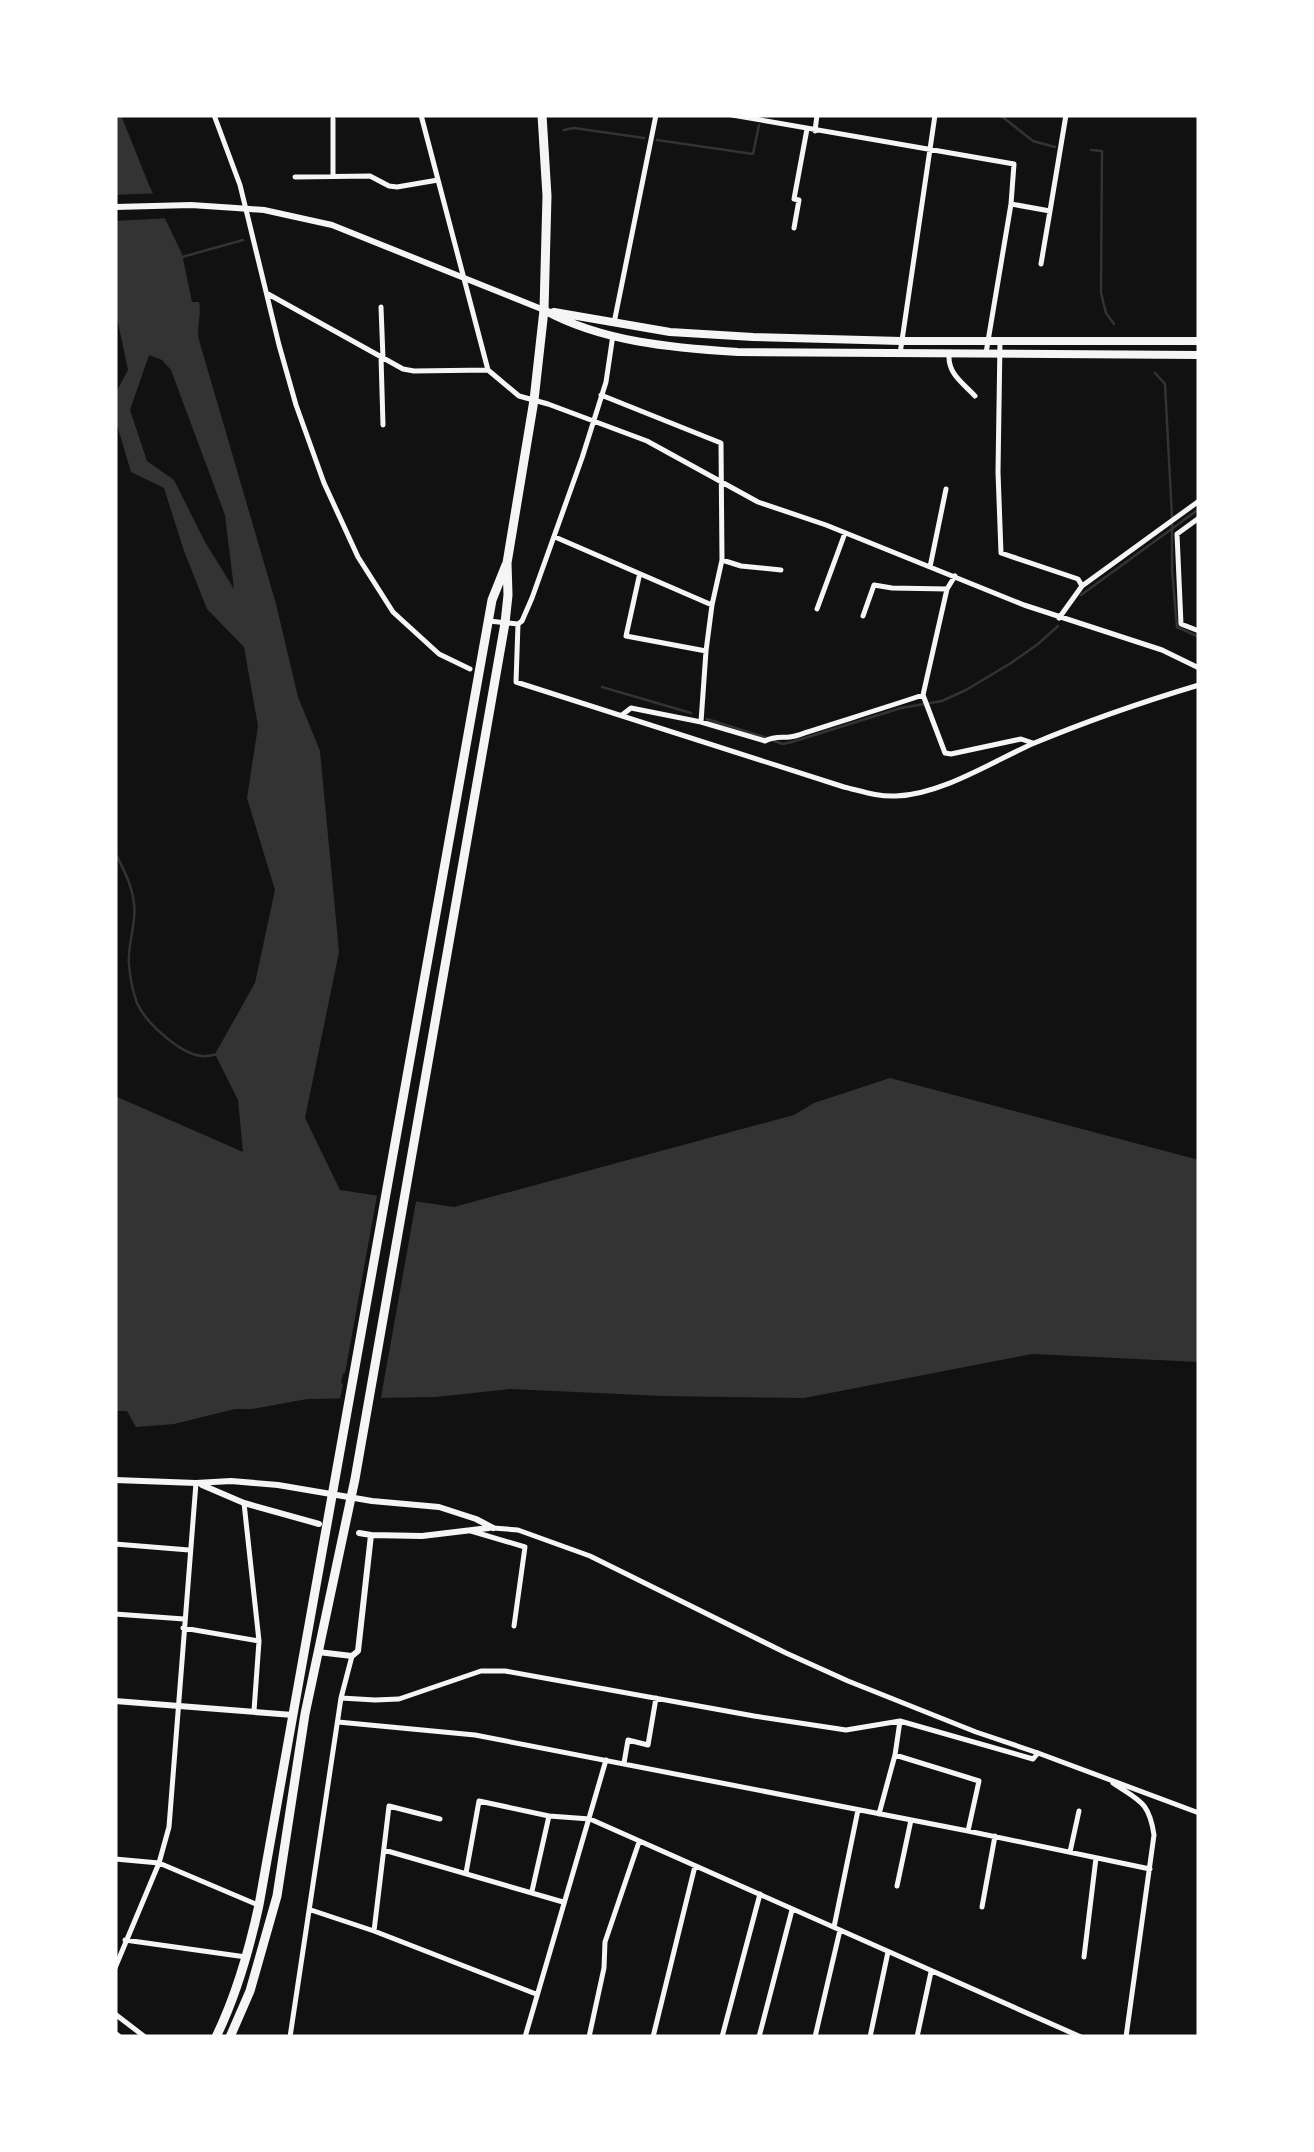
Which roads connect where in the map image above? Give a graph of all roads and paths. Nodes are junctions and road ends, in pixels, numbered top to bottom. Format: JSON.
{"nodes":[{"id":1,"x":214,"y":115,"type":"edge"},
{"id":2,"x":421,"y":115,"type":"edge"},
{"id":3,"x":542,"y":115,"type":"edge"},
{"id":4,"x":656,"y":115,"type":"edge"},
{"id":5,"x":732,"y":115,"type":"edge"},
{"id":6,"x":817,"y":115,"type":"edge"},
{"id":7,"x":935,"y":115,"type":"edge"},
{"id":8,"x":1066,"y":115,"type":"edge"},
{"id":9,"x":333,"y":119,"type":"dead end"},
{"id":10,"x":807,"y":129,"type":"junction"},
{"id":11,"x":815,"y":131,"type":"junction"},
{"id":12,"x":928,"y":151,"type":"junction"},
{"id":13,"x":332,"y":175,"type":"junction"},
{"id":14,"x":295,"y":177,"type":"dead end"},
{"id":15,"x":438,"y":180,"type":"junction"},
{"id":16,"x":1011,"y":204,"type":"junction"},
{"id":17,"x":115,"y":208,"type":"edge"},
{"id":18,"x":246,"y":208,"type":"junction"},
{"id":19,"x":1050,"y":211,"type":"junction"},
{"id":20,"x":794,"y":228,"type":"dead end"},
{"id":21,"x":1041,"y":264,"type":"dead end"},
{"id":22,"x":464,"y":278,"type":"junction"},
{"id":23,"x":268,"y":294,"type":"junction"},
{"id":24,"x":381,"y":307,"type":"dead end"},
{"id":25,"x":544,"y":310,"type":"junction"},
{"id":26,"x":613,"y":324,"type":"junction"},
{"id":27,"x":613,"y":335,"type":"junction"},
{"id":28,"x":901,"y":341,"type":"junction"},
{"id":29,"x":988,"y":341,"type":"junction"},
{"id":30,"x":1000,"y":341,"type":"junction"},
{"id":31,"x":1199,"y":341,"type":"edge"},
{"id":32,"x":900,"y":354,"type":"junction"},
{"id":33,"x":950,"y":354,"type":"junction"},
{"id":34,"x":986,"y":354,"type":"junction"},
{"id":35,"x":1000,"y":354,"type":"junction"},
{"id":36,"x":1199,"y":355,"type":"edge"},
{"id":37,"x":382,"y":358,"type":"junction"},
{"id":38,"x":488,"y":370,"type":"junction"},
{"id":39,"x":602,"y":395,"type":"junction"},
{"id":40,"x":975,"y":396,"type":"dead end"},
{"id":41,"x":534,"y":400,"type":"junction"},
{"id":42,"x":593,"y":421,"type":"junction"},
{"id":43,"x":383,"y":425,"type":"dead end"},
{"id":44,"x":722,"y":484,"type":"junction"},
{"id":45,"x":946,"y":489,"type":"dead end"},
{"id":46,"x":1199,"y":502,"type":"edge"},
{"id":47,"x":1199,"y":518,"type":"edge"},
{"id":48,"x":844,"y":533,"type":"junction"},
{"id":49,"x":555,"y":536,"type":"junction"},
{"id":50,"x":722,"y":560,"type":"junction"},
{"id":51,"x":507,"y":562,"type":"junction"},
{"id":52,"x":930,"y":566,"type":"junction"},
{"id":53,"x":780,"y":570,"type":"dead end"},
{"id":54,"x":639,"y":576,"type":"junction"},
{"id":55,"x":956,"y":576,"type":"junction"},
{"id":56,"x":1082,"y":586,"type":"junction"},
{"id":57,"x":946,"y":588,"type":"junction"},
{"id":58,"x":712,"y":606,"type":"junction"},
{"id":59,"x":817,"y":609,"type":"dead end"},
{"id":60,"x":863,"y":616,"type":"dead end"},
{"id":61,"x":1058,"y":618,"type":"junction"},
{"id":62,"x":489,"y":621,"type":"junction"},
{"id":63,"x":505,"y":623,"type":"junction"},
{"id":64,"x":518,"y":624,"type":"junction"},
{"id":65,"x":1199,"y":631,"type":"edge"},
{"id":66,"x":706,"y":651,"type":"junction"},
{"id":67,"x":1199,"y":668,"type":"edge"},
{"id":68,"x":470,"y":669,"type":"dead end"},
{"id":69,"x":1199,"y":685,"type":"edge"},
{"id":70,"x":925,"y":700,"type":"junction"},
{"id":71,"x":622,"y":716,"type":"junction"},
{"id":72,"x":701,"y":722,"type":"junction"},
{"id":73,"x":1034,"y":744,"type":"junction"},
{"id":74,"x":115,"y":1480,"type":"edge"},
{"id":75,"x":196,"y":1483,"type":"junction"},
{"id":76,"x":333,"y":1494,"type":"junction"},
{"id":77,"x":352,"y":1498,"type":"junction"},
{"id":78,"x":244,"y":1503,"type":"junction"},
{"id":79,"x":319,"y":1524,"type":"dead end"},
{"id":80,"x":493,"y":1528,"type":"junction"},
{"id":81,"x":468,"y":1530,"type":"junction"},
{"id":82,"x":358,"y":1533,"type":"dead end"},
{"id":83,"x":371,"y":1535,"type":"junction"},
{"id":84,"x":115,"y":1544,"type":"edge"},
{"id":85,"x":189,"y":1550,"type":"junction"},
{"id":86,"x":115,"y":1614,"type":"edge"},
{"id":87,"x":184,"y":1619,"type":"junction"},
{"id":88,"x":514,"y":1626,"type":"dead end"},
{"id":89,"x":183,"y":1628,"type":"junction"},
{"id":90,"x":259,"y":1642,"type":"junction"},
{"id":91,"x":318,"y":1652,"type":"junction"},
{"id":92,"x":352,"y":1656,"type":"junction"},
{"id":93,"x":656,"y":1697,"type":"junction"},
{"id":94,"x":341,"y":1698,"type":"junction"},
{"id":95,"x":115,"y":1701,"type":"edge"},
{"id":96,"x":178,"y":1705,"type":"junction"},
{"id":97,"x":254,"y":1711,"type":"junction"},
{"id":98,"x":293,"y":1715,"type":"junction"},
{"id":99,"x":900,"y":1721,"type":"junction"},
{"id":100,"x":338,"y":1722,"type":"junction"},
{"id":101,"x":1038,"y":1752,"type":"junction"},
{"id":102,"x":895,"y":1755,"type":"junction"},
{"id":103,"x":606,"y":1760,"type":"junction"},
{"id":104,"x":624,"y":1763,"type":"junction"},
{"id":105,"x":1106,"y":1778,"type":"junction"},
{"id":106,"x":858,"y":1810,"type":"junction"},
{"id":107,"x":1079,"y":1811,"type":"dead end"},
{"id":108,"x":1199,"y":1813,"type":"edge"},
{"id":109,"x":879,"y":1814,"type":"junction"},
{"id":110,"x":548,"y":1816,"type":"junction"},
{"id":111,"x":440,"y":1819,"type":"dead end"},
{"id":112,"x":590,"y":1819,"type":"junction"},
{"id":113,"x":910,"y":1820,"type":"junction"},
{"id":114,"x":968,"y":1830,"type":"junction"},
{"id":115,"x":995,"y":1836,"type":"junction"},
{"id":116,"x":640,"y":1842,"type":"junction"},
{"id":117,"x":384,"y":1850,"type":"junction"},
{"id":118,"x":1070,"y":1852,"type":"junction"},
{"id":119,"x":1096,"y":1858,"type":"junction"},
{"id":120,"x":115,"y":1859,"type":"edge"},
{"id":121,"x":158,"y":1863,"type":"junction"},
{"id":122,"x":696,"y":1866,"type":"junction"},
{"id":123,"x":1150,"y":1869,"type":"junction"},
{"id":124,"x":466,"y":1873,"type":"junction"},
{"id":125,"x":896,"y":1886,"type":"dead end"},
{"id":126,"x":532,"y":1892,"type":"junction"},
{"id":127,"x":760,"y":1894,"type":"junction"},
{"id":128,"x":563,"y":1902,"type":"junction"},
{"id":129,"x":259,"y":1905,"type":"junction"},
{"id":130,"x":982,"y":1907,"type":"dead end"},
{"id":131,"x":310,"y":1910,"type":"junction"},
{"id":132,"x":792,"y":1910,"type":"junction"},
{"id":133,"x":837,"y":1929,"type":"junction"},
{"id":134,"x":374,"y":1931,"type":"junction"},
{"id":135,"x":125,"y":1940,"type":"junction"},
{"id":136,"x":888,"y":1952,"type":"junction"},
{"id":137,"x":247,"y":1957,"type":"junction"},
{"id":138,"x":1084,"y":1957,"type":"dead end"},
{"id":139,"x":115,"y":1968,"type":"edge"},
{"id":140,"x":931,"y":1972,"type":"junction"},
{"id":141,"x":536,"y":1994,"type":"junction"},
{"id":142,"x":115,"y":2014,"type":"edge"},
{"id":143,"x":145,"y":2037,"type":"edge"},
{"id":144,"x":216,"y":2037,"type":"edge"},
{"id":145,"x":230,"y":2037,"type":"edge"},
{"id":146,"x":290,"y":2037,"type":"edge"},
{"id":147,"x":525,"y":2037,"type":"edge"},
{"id":148,"x":589,"y":2037,"type":"edge"},
{"id":149,"x":653,"y":2037,"type":"edge"},
{"id":150,"x":722,"y":2037,"type":"edge"},
{"id":151,"x":759,"y":2037,"type":"edge"},
{"id":152,"x":815,"y":2037,"type":"edge"},
{"id":153,"x":870,"y":2037,"type":"edge"},
{"id":154,"x":917,"y":2037,"type":"edge"},
{"id":155,"x":1081,"y":2037,"type":"edge"},
{"id":156,"x":1126,"y":2037,"type":"edge"}],
"edges":[{"from":1,"to":18,"type":"street"},
{"from":2,"to":15,"type":"street"},
{"from":3,"to":25,"type":"highway"},
{"from":4,"to":26,"type":"street"},
{"from":5,"to":10,"type":"street"},
{"from":6,"to":11,"type":"street"},
{"from":7,"to":12,"type":"street"},
{"from":8,"to":19,"type":"street"},
{"from":9,"to":13,"type":"street"},
{"from":10,"to":11,"type":"street"},
{"from":10,"to":20,"type":"street"},
{"from":11,"to":12,"type":"street"},
{"from":12,"to":16,"type":"street"},
{"from":12,"to":28,"type":"street"},
{"from":13,"to":14,"type":"street"},
{"from":13,"to":15,"type":"street"},
{"from":15,"to":22,"type":"street"},
{"from":16,"to":19,"type":"street"},
{"from":16,"to":29,"type":"street"},
{"from":17,"to":18,"type":"street"},
{"from":18,"to":22,"type":"street"},
{"from":18,"to":23,"type":"street"},
{"from":19,"to":21,"type":"street"},
{"from":22,"to":25,"type":"street"},
{"from":22,"to":38,"type":"street"},
{"from":23,"to":37,"type":"street"},
{"from":23,"to":68,"type":"street"},
{"from":24,"to":37,"type":"street"},
{"from":25,"to":26,"type":"main road"},
{"from":25,"to":27,"type":"main road"},
{"from":25,"to":41,"type":"highway"},
{"from":26,"to":28,"type":"main road"},
{"from":27,"to":32,"type":"main road"},
{"from":27,"to":39,"type":"street"},
{"from":28,"to":29,"type":"main road"},
{"from":28,"to":32,"type":"street"},
{"from":29,"to":30,"type":"main road"},
{"from":29,"to":34,"type":"street"},
{"from":30,"to":31,"type":"main road"},
{"from":30,"to":35,"type":"street"},
{"from":32,"to":33,"type":"main road"},
{"from":33,"to":34,"type":"main road"},
{"from":33,"to":40,"type":"street"},
{"from":34,"to":35,"type":"main road"},
{"from":35,"to":36,"type":"main road"},
{"from":35,"to":56,"type":"street"},
{"from":37,"to":38,"type":"street"},
{"from":37,"to":43,"type":"street"},
{"from":38,"to":41,"type":"street"},
{"from":39,"to":42,"type":"street"},
{"from":39,"to":44,"type":"street"},
{"from":41,"to":42,"type":"street"},
{"from":41,"to":51,"type":"highway"},
{"from":42,"to":44,"type":"street"},
{"from":42,"to":49,"type":"street"},
{"from":44,"to":48,"type":"street"},
{"from":44,"to":50,"type":"street"},
{"from":45,"to":52,"type":"street"},
{"from":46,"to":56,"type":"street"},
{"from":47,"to":65,"type":"street"},
{"from":48,"to":52,"type":"street"},
{"from":48,"to":59,"type":"street"},
{"from":49,"to":54,"type":"street"},
{"from":49,"to":64,"type":"street"},
{"from":50,"to":53,"type":"street"},
{"from":50,"to":58,"type":"street"},
{"from":51,"to":62,"type":"highway"},
{"from":51,"to":63,"type":"highway"},
{"from":52,"to":55,"type":"street"},
{"from":54,"to":58,"type":"street"},
{"from":54,"to":66,"type":"street"},
{"from":55,"to":57,"type":"street"},
{"from":55,"to":61,"type":"street"},
{"from":56,"to":61,"type":"street"},
{"from":57,"to":60,"type":"street"},
{"from":57,"to":70,"type":"street"},
{"from":58,"to":66,"type":"street"},
{"from":61,"to":67,"type":"street"},
{"from":62,"to":63,"type":"street"},
{"from":62,"to":76,"type":"highway"},
{"from":63,"to":64,"type":"street"},
{"from":63,"to":77,"type":"highway"},
{"from":64,"to":71,"type":"street"},
{"from":66,"to":72,"type":"street"},
{"from":69,"to":73,"type":"street"},
{"from":70,"to":72,"type":"street"},
{"from":70,"to":73,"type":"street"},
{"from":71,"to":72,"type":"street"},
{"from":71,"to":73,"type":"street"},
{"from":74,"to":75,"type":"street"},
{"from":75,"to":76,"type":"street"},
{"from":75,"to":78,"type":"street"},
{"from":75,"to":85,"type":"street"},
{"from":76,"to":77,"type":"street"},
{"from":76,"to":98,"type":"highway"},
{"from":77,"to":80,"type":"street"},
{"from":77,"to":91,"type":"highway"},
{"from":78,"to":79,"type":"street"},
{"from":78,"to":90,"type":"street"},
{"from":80,"to":81,"type":"street"},
{"from":80,"to":101,"type":"street"},
{"from":81,"to":83,"type":"street"},
{"from":81,"to":88,"type":"street"},
{"from":82,"to":83,"type":"street"},
{"from":83,"to":92,"type":"street"},
{"from":84,"to":85,"type":"street"},
{"from":85,"to":87,"type":"street"},
{"from":86,"to":87,"type":"street"},
{"from":87,"to":89,"type":"street"},
{"from":89,"to":90,"type":"street"},
{"from":89,"to":96,"type":"street"},
{"from":90,"to":97,"type":"street"},
{"from":91,"to":92,"type":"street"},
{"from":91,"to":145,"type":"highway"},
{"from":92,"to":94,"type":"street"},
{"from":93,"to":94,"type":"street"},
{"from":93,"to":99,"type":"street"},
{"from":93,"to":104,"type":"street"},
{"from":94,"to":100,"type":"street"},
{"from":95,"to":96,"type":"street"},
{"from":96,"to":97,"type":"street"},
{"from":96,"to":121,"type":"street"},
{"from":97,"to":98,"type":"street"},
{"from":98,"to":129,"type":"highway"},
{"from":99,"to":101,"type":"street"},
{"from":99,"to":102,"type":"street"},
{"from":100,"to":103,"type":"street"},
{"from":100,"to":131,"type":"street"},
{"from":101,"to":105,"type":"street"},
{"from":102,"to":109,"type":"street"},
{"from":102,"to":114,"type":"street"},
{"from":103,"to":104,"type":"street"},
{"from":103,"to":112,"type":"street"},
{"from":104,"to":106,"type":"street"},
{"from":105,"to":108,"type":"street"},
{"from":105,"to":123,"type":"street"},
{"from":106,"to":109,"type":"street"},
{"from":106,"to":133,"type":"street"},
{"from":107,"to":118,"type":"street"},
{"from":109,"to":113,"type":"street"},
{"from":110,"to":112,"type":"street"},
{"from":110,"to":124,"type":"street"},
{"from":110,"to":126,"type":"street"},
{"from":111,"to":117,"type":"street"},
{"from":112,"to":116,"type":"street"},
{"from":112,"to":128,"type":"street"},
{"from":113,"to":114,"type":"street"},
{"from":113,"to":125,"type":"street"},
{"from":114,"to":115,"type":"street"},
{"from":115,"to":118,"type":"street"},
{"from":115,"to":130,"type":"street"},
{"from":116,"to":122,"type":"street"},
{"from":116,"to":148,"type":"street"},
{"from":117,"to":124,"type":"street"},
{"from":117,"to":134,"type":"street"},
{"from":118,"to":119,"type":"street"},
{"from":119,"to":123,"type":"street"},
{"from":119,"to":138,"type":"street"},
{"from":120,"to":121,"type":"street"},
{"from":121,"to":129,"type":"street"},
{"from":121,"to":135,"type":"street"},
{"from":122,"to":127,"type":"street"},
{"from":122,"to":149,"type":"street"},
{"from":123,"to":156,"type":"street"},
{"from":124,"to":126,"type":"street"},
{"from":126,"to":128,"type":"street"},
{"from":127,"to":132,"type":"street"},
{"from":127,"to":150,"type":"street"},
{"from":128,"to":141,"type":"street"},
{"from":129,"to":137,"type":"highway"},
{"from":131,"to":134,"type":"street"},
{"from":131,"to":146,"type":"street"},
{"from":132,"to":133,"type":"street"},
{"from":132,"to":151,"type":"street"},
{"from":133,"to":136,"type":"street"},
{"from":133,"to":152,"type":"street"},
{"from":134,"to":141,"type":"street"},
{"from":135,"to":137,"type":"street"},
{"from":135,"to":139,"type":"street"},
{"from":136,"to":140,"type":"street"},
{"from":136,"to":153,"type":"street"},
{"from":137,"to":144,"type":"highway"},
{"from":140,"to":154,"type":"street"},
{"from":140,"to":155,"type":"street"},
{"from":141,"to":147,"type":"street"},
{"from":142,"to":143,"type":"street"}]}
